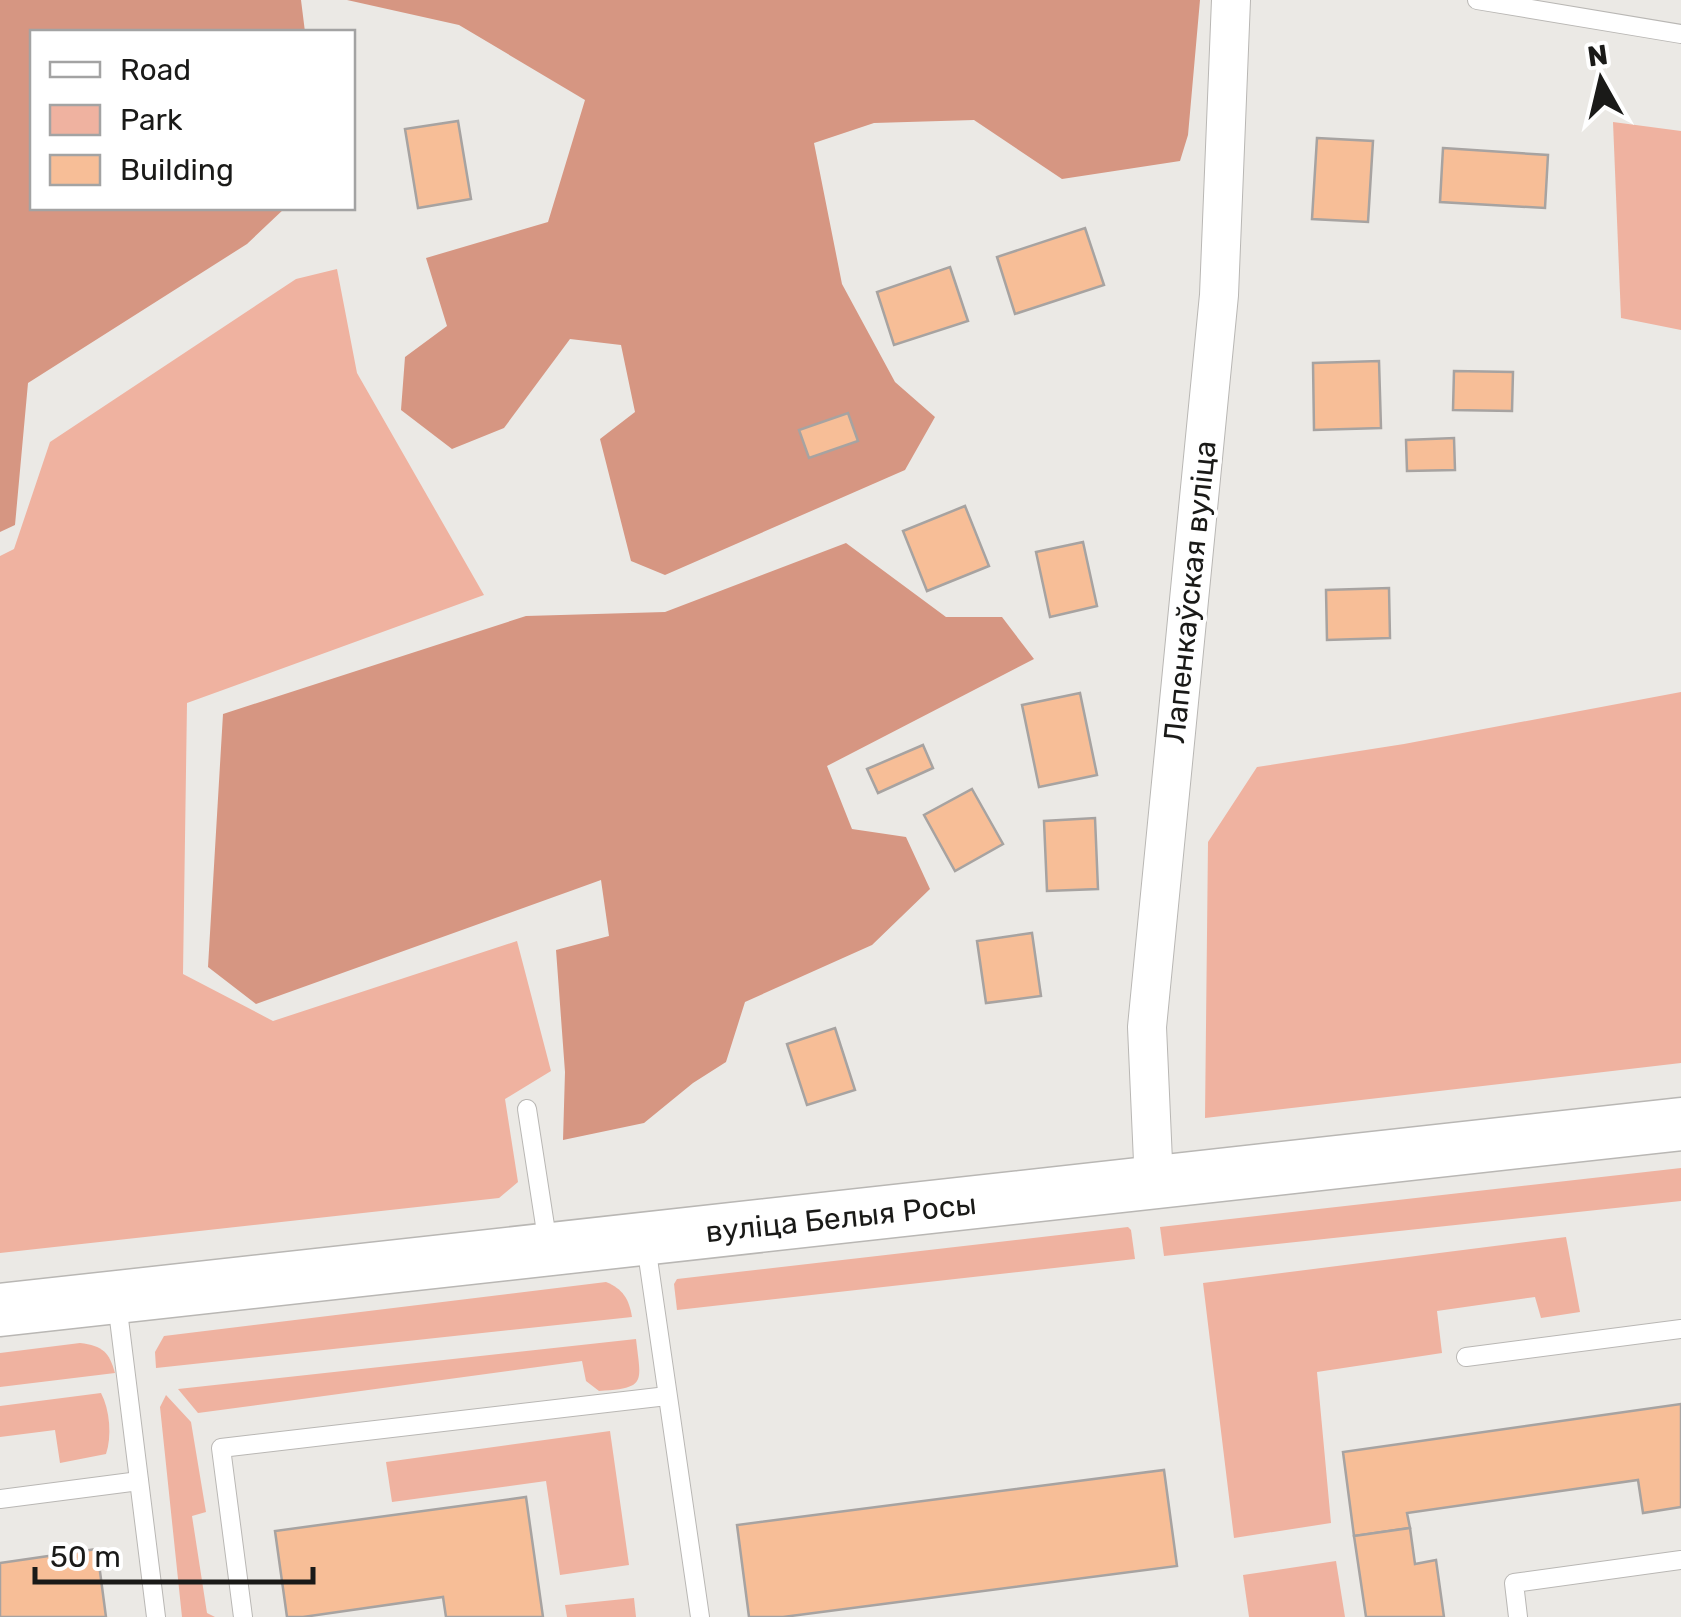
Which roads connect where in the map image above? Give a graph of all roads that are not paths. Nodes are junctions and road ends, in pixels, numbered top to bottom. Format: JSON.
{"nodes":[{"id":1,"x":1231,"y":0,"type":"edge"},
{"id":2,"x":1478,"y":0,"type":"edge"},
{"id":3,"x":1681,"y":34,"type":"edge"},
{"id":4,"x":526,"y":1108,"type":"dead end"},
{"id":5,"x":1681,"y":1124,"type":"edge"},
{"id":6,"x":1154,"y":1184,"type":"junction"},
{"id":7,"x":646,"y":1240,"type":"junction"},
{"id":8,"x":549,"y":1250,"type":"junction"},
{"id":9,"x":117,"y":1298,"type":"junction"},
{"id":10,"x":0,"y":1310,"type":"edge"},
{"id":11,"x":1681,"y":1329,"type":"edge"},
{"id":12,"x":1466,"y":1357,"type":"dead end"},
{"id":13,"x":667,"y":1396,"type":"junction"},
{"id":14,"x":139,"y":1481,"type":"junction"},
{"id":15,"x":0,"y":1499,"type":"edge"},
{"id":16,"x":1681,"y":1560,"type":"edge"},
{"id":17,"x":156,"y":1617,"type":"edge"},
{"id":18,"x":243,"y":1617,"type":"edge"},
{"id":19,"x":700,"y":1617,"type":"edge"},
{"id":20,"x":1518,"y":1617,"type":"edge"}],
"edges":[{"from":1,"to":6,"type":"street","name":"Лапенкаўская вуліца"},
{"from":2,"to":3,"type":"lane"},
{"from":4,"to":8,"type":"lane"},
{"from":5,"to":6,"type":"main road","name":"вуліца Белыя Росы"},
{"from":6,"to":7,"type":"main road","name":"вуліца Белыя Росы"},
{"from":7,"to":8,"type":"main road","name":"вуліца Белыя Росы"},
{"from":7,"to":13,"type":"lane"},
{"from":8,"to":9,"type":"main road","name":"вуліца Белыя Росы"},
{"from":9,"to":10,"type":"main road","name":"вуліца Белыя Росы"},
{"from":9,"to":14,"type":"lane"},
{"from":11,"to":12,"type":"lane"},
{"from":13,"to":18,"type":"lane"},
{"from":13,"to":19,"type":"lane"},
{"from":14,"to":15,"type":"lane"},
{"from":14,"to":17,"type":"lane"},
{"from":16,"to":20,"type":"lane"}]}
